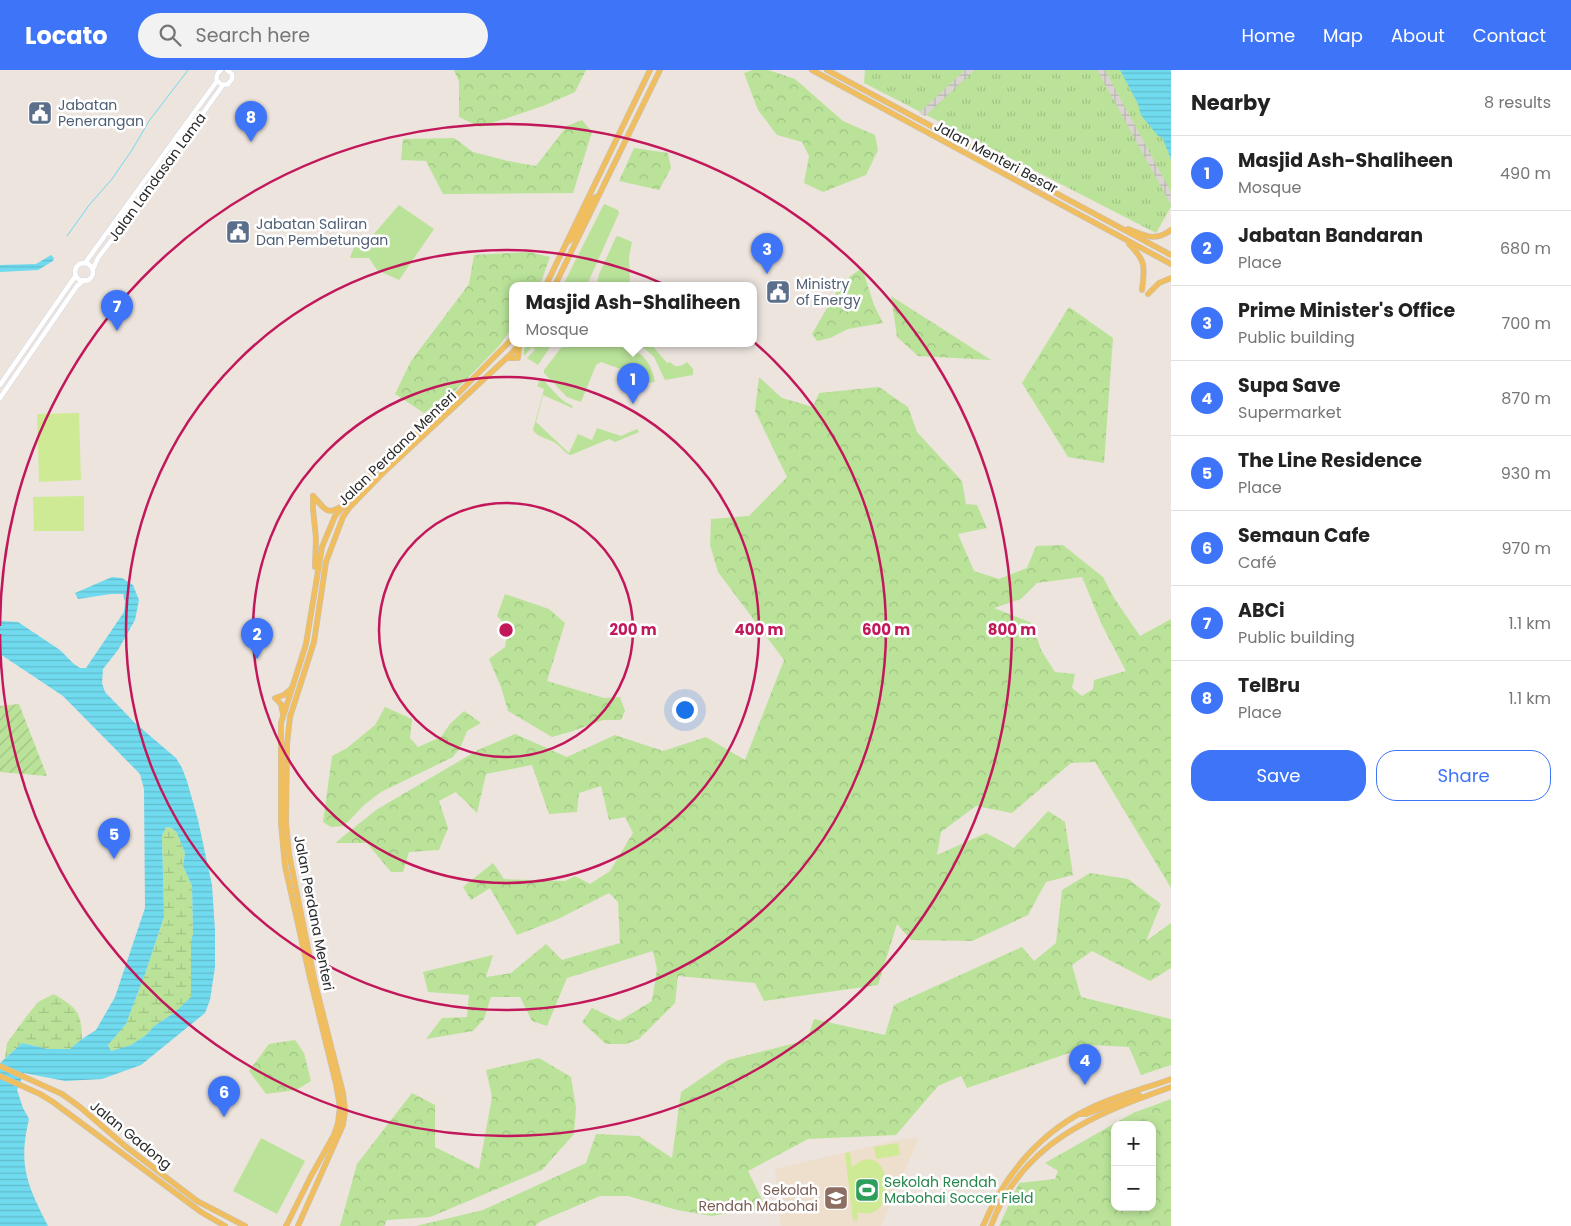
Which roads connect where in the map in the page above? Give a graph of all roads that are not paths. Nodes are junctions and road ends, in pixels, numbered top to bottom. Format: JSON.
{"nodes":[{"id":1,"x":221,"y":70,"type":"edge"},
{"id":2,"x":227,"y":70,"type":"edge"},
{"id":3,"x":650,"y":70,"type":"edge"},
{"id":4,"x":660,"y":70,"type":"edge"},
{"id":5,"x":812,"y":70,"type":"edge"},
{"id":6,"x":827,"y":70,"type":"edge"},
{"id":7,"x":233,"y":72,"type":"edge"},
{"id":8,"x":217,"y":81,"type":"junction"},
{"id":9,"x":223,"y":85,"type":"junction"},
{"id":10,"x":198,"y":120,"type":"junction"},
{"id":11,"x":169,"y":148,"type":"junction"},
{"id":12,"x":598,"y":196,"type":"junction"},
{"id":13,"x":138,"y":205,"type":"junction"},
{"id":14,"x":1114,"y":224,"type":"junction"},
{"id":15,"x":1171,"y":230,"type":"edge"},
{"id":16,"x":107,"y":234,"type":"junction"},
{"id":17,"x":1125,"y":239,"type":"junction"},
{"id":18,"x":567,"y":243,"type":"junction"},
{"id":19,"x":1171,"y":255,"type":"edge"},
{"id":20,"x":85,"y":263,"type":"junction"},
{"id":21,"x":1171,"y":264,"type":"edge"},
{"id":22,"x":93,"y":269,"type":"junction"},
{"id":23,"x":76,"y":275,"type":"junction"},
{"id":24,"x":1171,"y":278,"type":"edge"},
{"id":25,"x":84,"y":280,"type":"junction"},
{"id":26,"x":548,"y":282,"type":"edge"},
{"id":27,"x":556,"y":282,"type":"edge"},
{"id":28,"x":1142,"y":290,"type":"dead end"},
{"id":29,"x":1148,"y":294,"type":"dead end"},
{"id":30,"x":509,"y":342,"type":"edge"},
{"id":31,"x":516,"y":347,"type":"edge"},
{"id":32,"x":0,"y":385,"type":"edge"},
{"id":33,"x":0,"y":398,"type":"edge"},
{"id":34,"x":341,"y":506,"type":"junction"},
{"id":35,"x":315,"y":585,"type":"junction"},
{"id":36,"x":292,"y":688,"type":"junction"},
{"id":37,"x":283,"y":714,"type":"junction"},
{"id":38,"x":0,"y":1066,"type":"edge"},
{"id":39,"x":0,"y":1076,"type":"edge"},
{"id":40,"x":1171,"y":1079,"type":"edge"},
{"id":41,"x":1171,"y":1087,"type":"edge"},
{"id":42,"x":1161,"y":1091,"type":"junction"},
{"id":43,"x":1080,"y":1114,"type":"junction"},
{"id":44,"x":125,"y":1146,"type":"junction"},
{"id":45,"x":1044,"y":1150,"type":"junction"},
{"id":46,"x":120,"y":1153,"type":"junction"},
{"id":47,"x":1024,"y":1160,"type":"junction"},
{"id":48,"x":225,"y":1226,"type":"edge"},
{"id":49,"x":245,"y":1226,"type":"edge"},
{"id":50,"x":284,"y":1226,"type":"edge"},
{"id":51,"x":298,"y":1226,"type":"edge"},
{"id":52,"x":983,"y":1226,"type":"edge"},
{"id":53,"x":991,"y":1226,"type":"edge"}],
"edges":[{"from":1,"to":8,"type":"main road","name":"Jalan Landasan Lama"},
{"from":2,"to":7,"type":"main road"},
{"from":3,"to":18,"type":"main road"},
{"from":4,"to":12,"type":"main road"},
{"from":5,"to":17,"type":"main road","name":"Jalan Menteri Besar"},
{"from":6,"to":14,"type":"main road","name":"Jalan Menteri Besar"},
{"from":7,"to":9,"type":"main road","name":"Jalan Landasan Lama"},
{"from":8,"to":9,"type":"main road"},
{"from":8,"to":11,"type":"main road","name":"Jalan Landasan Lama"},
{"from":9,"to":10,"type":"main road","name":"Jalan Landasan Lama"},
{"from":10,"to":11,"type":"main road"},
{"from":10,"to":13,"type":"main road","name":"Jalan Landasan Lama"},
{"from":11,"to":16,"type":"main road","name":"Jalan Landasan Lama"},
{"from":12,"to":18,"type":"main road"},
{"from":12,"to":27,"type":"main road"},
{"from":13,"to":16,"type":"main road"},
{"from":13,"to":22,"type":"main road","name":"Jalan Landasan Lama"},
{"from":14,"to":15,"type":"main road"},
{"from":14,"to":19,"type":"main road","name":"Jalan Menteri Besar"},
{"from":16,"to":20,"type":"main road","name":"Jalan Landasan Lama"},
{"from":17,"to":21,"type":"main road","name":"Jalan Menteri Besar"},
{"from":17,"to":28,"type":"main road"},
{"from":18,"to":26,"type":"main road"},
{"from":20,"to":22,"type":"main road"},
{"from":20,"to":23,"type":"main road"},
{"from":22,"to":25,"type":"main road"},
{"from":23,"to":25,"type":"main road"},
{"from":23,"to":32,"type":"main road"},
{"from":24,"to":29,"type":"main road"},
{"from":25,"to":33,"type":"main road"},
{"from":30,"to":34,"type":"main road","name":"Jalan Perdana Menteri"},
{"from":31,"to":51,"type":"main road","name":"Jalan Perdana Menteri"},
{"from":34,"to":35,"type":"main road","name":"Jalan Perdana Menteri"},
{"from":34,"to":35,"type":"main road"},
{"from":35,"to":36,"type":"main road","name":"Jalan Perdana Menteri"},
{"from":36,"to":37,"type":"main road","name":"Jalan Perdana Menteri"},
{"from":36,"to":37,"type":"main road"},
{"from":37,"to":50,"type":"main road","name":"Jalan Perdana Menteri"},
{"from":38,"to":44,"type":"main road","name":"Jalan Gadong"},
{"from":39,"to":46,"type":"main road","name":"Jalan Gadong"},
{"from":40,"to":43,"type":"main road"},
{"from":41,"to":42,"type":"main road"},
{"from":42,"to":43,"type":"main road"},
{"from":42,"to":45,"type":"main road"},
{"from":43,"to":47,"type":"main road"},
{"from":44,"to":46,"type":"main road"},
{"from":44,"to":49,"type":"main road","name":"Jalan Gadong"},
{"from":45,"to":47,"type":"main road"},
{"from":45,"to":53,"type":"main road"},
{"from":46,"to":48,"type":"main road","name":"Jalan Gadong"},
{"from":47,"to":52,"type":"main road"}]}
